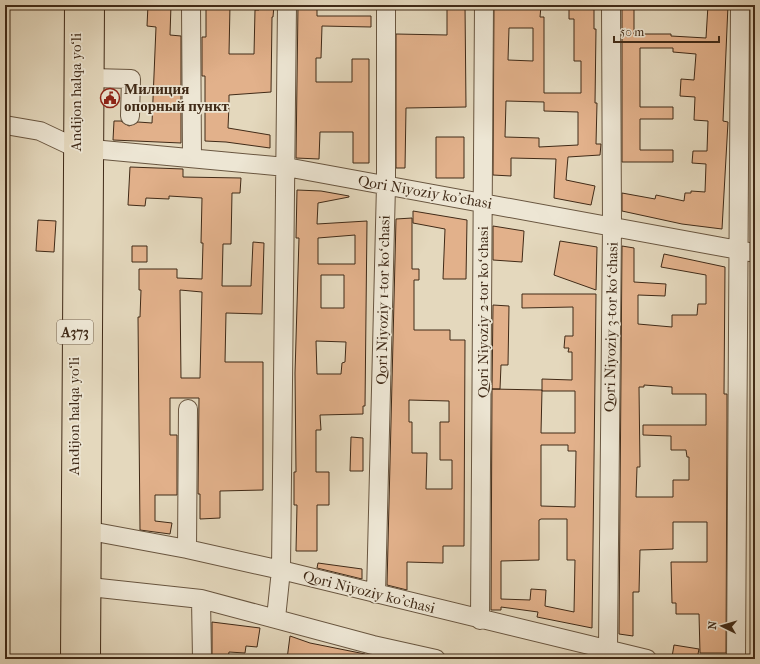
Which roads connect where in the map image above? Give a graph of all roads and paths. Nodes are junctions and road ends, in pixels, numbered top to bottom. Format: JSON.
{"nodes":[{"id":1,"x":76,"y":5,"type":"edge"},
{"id":2,"x":93,"y":5,"type":"edge"},
{"id":3,"x":190,"y":5,"type":"edge"},
{"id":4,"x":287,"y":5,"type":"edge"},
{"id":5,"x":386,"y":5,"type":"edge"},
{"id":6,"x":484,"y":5,"type":"edge"},
{"id":7,"x":611,"y":5,"type":"edge"},
{"id":8,"x":740,"y":5,"type":"edge"},
{"id":9,"x":92,"y":78,"type":"junction"},
{"id":10,"x":130,"y":116,"type":"dead end"},
{"id":11,"x":5,"y":125,"type":"edge"},
{"id":12,"x":84,"y":148,"type":"junction"},
{"id":13,"x":192,"y":158,"type":"junction"},
{"id":14,"x":286,"y":167,"type":"junction"},
{"id":15,"x":386,"y":185,"type":"junction"},
{"id":16,"x":484,"y":203,"type":"junction"},
{"id":17,"x":612,"y":226,"type":"junction"},
{"id":18,"x":747,"y":251,"type":"edge"},
{"id":19,"x":188,"y":410,"type":"dead end"},
{"id":20,"x":90,"y":531,"type":"junction"},
{"id":21,"x":187,"y":549,"type":"junction"},
{"id":22,"x":281,"y":570,"type":"junction"},
{"id":23,"x":90,"y":587,"type":"junction"},
{"id":24,"x":376,"y":594,"type":"junction"},
{"id":25,"x":202,"y":599,"type":"junction"},
{"id":26,"x":276,"y":618,"type":"junction"},
{"id":27,"x":480,"y":620,"type":"junction"},
{"id":28,"x":608,"y":649,"type":"junction"},
{"id":29,"x":373,"y":652,"type":"edge"},
{"id":30,"x":72,"y":659,"type":"edge"},
{"id":31,"x":90,"y":659,"type":"edge"},
{"id":32,"x":202,"y":659,"type":"edge"},
{"id":33,"x":436,"y":659,"type":"edge"},
{"id":34,"x":647,"y":659,"type":"edge"},
{"id":35,"x":736,"y":659,"type":"edge"}],
"edges":[{"from":1,"to":12,"type":"highway","name":"Andijon halqa yo‘li","number":"A373"},
{"from":2,"to":9,"type":"highway","name":"Andijon halqa yo‘li","number":"A373"},
{"from":3,"to":13,"type":"street"},
{"from":4,"to":14,"type":"street"},
{"from":5,"to":15,"type":"street","name":"Qori Niyoziy 1-tor koʻchasi"},
{"from":6,"to":16,"type":"street","name":"Qori Niyoziy 2-tor koʻchasi"},
{"from":7,"to":17,"type":"street","name":"Qori Niyoziy 3-tor koʻchasi"},
{"from":8,"to":18,"type":"street"},
{"from":9,"to":10,"type":"street"},
{"from":9,"to":12,"type":"highway","name":"Andijon halqa yo‘li","number":"A373"},
{"from":11,"to":12,"type":"street"},
{"from":12,"to":13,"type":"street","name":"Qori Niyoziy ko'chasi"},
{"from":12,"to":20,"type":"highway","name":"Andijon halqa yo‘li","number":"A373"},
{"from":12,"to":30,"type":"highway","name":"Andijon halqa yo‘li","number":"A373"},
{"from":13,"to":14,"type":"street","name":"Qori Niyoziy ko'chasi"},
{"from":14,"to":15,"type":"street","name":"Qori Niyoziy ko'chasi"},
{"from":14,"to":22,"type":"street"},
{"from":15,"to":16,"type":"street","name":"Qori Niyoziy ko'chasi"},
{"from":15,"to":24,"type":"street","name":"Qori Niyoziy 1-tor koʻchasi"},
{"from":16,"to":17,"type":"street","name":"Qori Niyoziy ko'chasi"},
{"from":16,"to":27,"type":"street","name":"Qori Niyoziy 2-tor koʻchasi"},
{"from":17,"to":18,"type":"street","name":"Qori Niyoziy ko'chasi"},
{"from":17,"to":28,"type":"street","name":"Qori Niyoziy 3-tor koʻchasi"},
{"from":18,"to":35,"type":"street"},
{"from":19,"to":21,"type":"street"},
{"from":20,"to":21,"type":"street","name":"Qori Niyoziy ko'chasi"},
{"from":20,"to":23,"type":"highway","name":"Andijon halqa yo‘li","number":"A373"},
{"from":21,"to":22,"type":"street","name":"Qori Niyoziy ko'chasi"},
{"from":22,"to":24,"type":"street","name":"Qori Niyoziy ko'chasi"},
{"from":22,"to":26,"type":"street"},
{"from":23,"to":25,"type":"street"},
{"from":23,"to":31,"type":"highway","name":"Andijon halqa yo‘li","number":"A373"},
{"from":24,"to":27,"type":"street","name":"Qori Niyoziy ko'chasi"},
{"from":25,"to":26,"type":"street"},
{"from":25,"to":32,"type":"street"},
{"from":26,"to":29,"type":"street"},
{"from":27,"to":28,"type":"street","name":"Qori Niyoziy ko'chasi"},
{"from":28,"to":34,"type":"street","name":"Qori Niyoziy ko'chasi"},
{"from":29,"to":33,"type":"street"}]}
